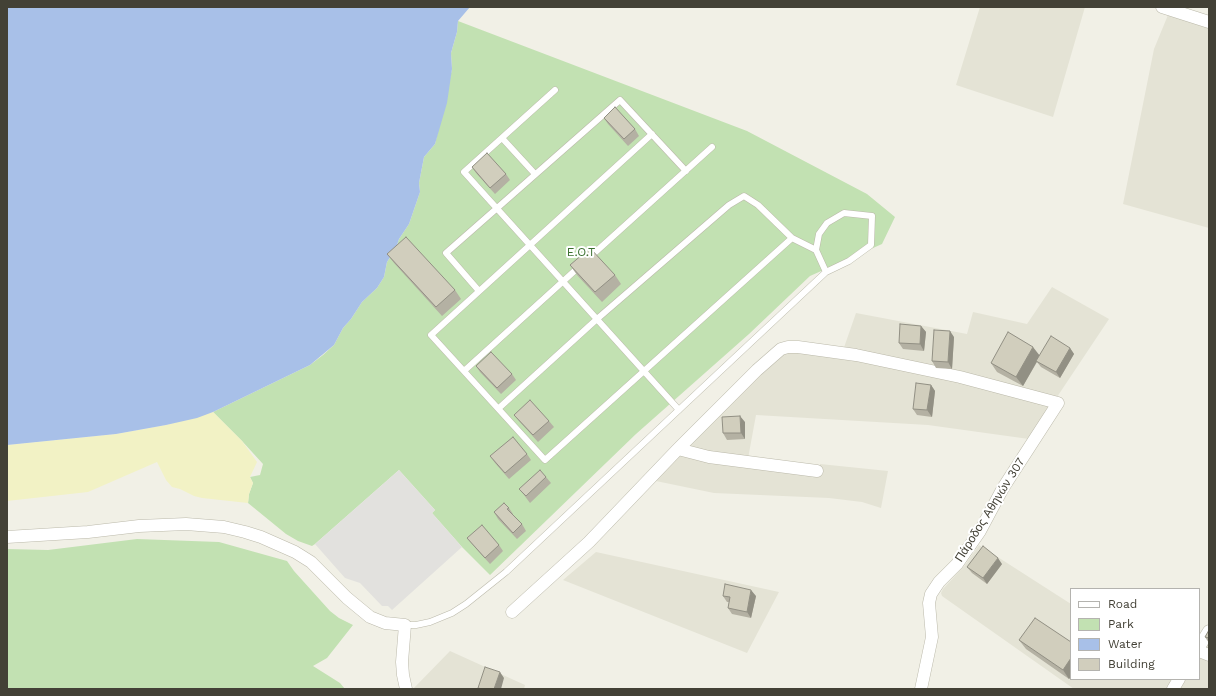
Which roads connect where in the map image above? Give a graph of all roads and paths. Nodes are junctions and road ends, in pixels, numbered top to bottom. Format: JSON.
{"nodes":[{"id":1,"x":1162,"y":7,"type":"edge"},
{"id":2,"x":1209,"y":22,"type":"edge"},
{"id":3,"x":555,"y":90,"type":"dead end"},
{"id":4,"x":652,"y":134,"type":"junction"},
{"id":5,"x":502,"y":138,"type":"junction"},
{"id":6,"x":712,"y":147,"type":"dead end"},
{"id":7,"x":686,"y":171,"type":"junction"},
{"id":8,"x":535,"y":174,"type":"junction"},
{"id":9,"x":497,"y":208,"type":"junction"},
{"id":10,"x":792,"y":238,"type":"junction"},
{"id":11,"x":530,"y":245,"type":"junction"},
{"id":12,"x":816,"y":250,"type":"junction"},
{"id":13,"x":826,"y":272,"type":"junction"},
{"id":14,"x":563,"y":281,"type":"junction"},
{"id":15,"x":479,"y":291,"type":"junction"},
{"id":16,"x":597,"y":319,"type":"junction"},
{"id":17,"x":464,"y":371,"type":"junction"},
{"id":18,"x":644,"y":371,"type":"junction"},
{"id":19,"x":499,"y":408,"type":"junction"},
{"id":20,"x":679,"y":410,"type":"junction"},
{"id":21,"x":678,"y":449,"type":"junction"},
{"id":22,"x":817,"y":471,"type":"dead end"},
{"id":23,"x":7,"y":537,"type":"edge"},
{"id":24,"x":512,"y":612,"type":"dead end"},
{"id":25,"x":405,"y":625,"type":"junction"},
{"id":26,"x":1209,"y":631,"type":"edge"},
{"id":27,"x":1200,"y":645,"type":"edge"},
{"id":28,"x":1178,"y":680,"type":"edge"},
{"id":29,"x":406,"y":689,"type":"edge"},
{"id":30,"x":921,"y":689,"type":"edge"},
{"id":31,"x":1173,"y":689,"type":"edge"}],
"edges":[{"from":1,"to":2,"type":"street"},
{"from":3,"to":5,"type":"lane"},
{"from":4,"to":7,"type":"lane"},
{"from":4,"to":8,"type":"lane"},
{"from":4,"to":11,"type":"lane"},
{"from":5,"to":8,"type":"lane"},
{"from":5,"to":9,"type":"lane"},
{"from":6,"to":7,"type":"lane"},
{"from":7,"to":14,"type":"lane"},
{"from":8,"to":9,"type":"lane"},
{"from":9,"to":11,"type":"lane"},
{"from":9,"to":15,"type":"lane"},
{"from":10,"to":12,"type":"lane"},
{"from":10,"to":16,"type":"lane"},
{"from":10,"to":18,"type":"lane"},
{"from":11,"to":14,"type":"lane"},
{"from":11,"to":15,"type":"lane"},
{"from":12,"to":13,"type":"lane"},
{"from":12,"to":13,"type":"lane"},
{"from":13,"to":20,"type":"lane"},
{"from":14,"to":16,"type":"lane"},
{"from":14,"to":17,"type":"lane"},
{"from":15,"to":17,"type":"lane"},
{"from":16,"to":18,"type":"lane"},
{"from":16,"to":19,"type":"lane"},
{"from":17,"to":19,"type":"lane"},
{"from":18,"to":19,"type":"lane"},
{"from":18,"to":20,"type":"lane"},
{"from":20,"to":25,"type":"lane"},
{"from":21,"to":22,"type":"street"},
{"from":21,"to":24,"type":"street"},
{"from":21,"to":30,"type":"street","name":"Πάροδος Αθηνών 307"},
{"from":23,"to":25,"type":"street"},
{"from":25,"to":29,"type":"street"},
{"from":26,"to":27,"type":"street"},
{"from":28,"to":31,"type":"street"}]}
